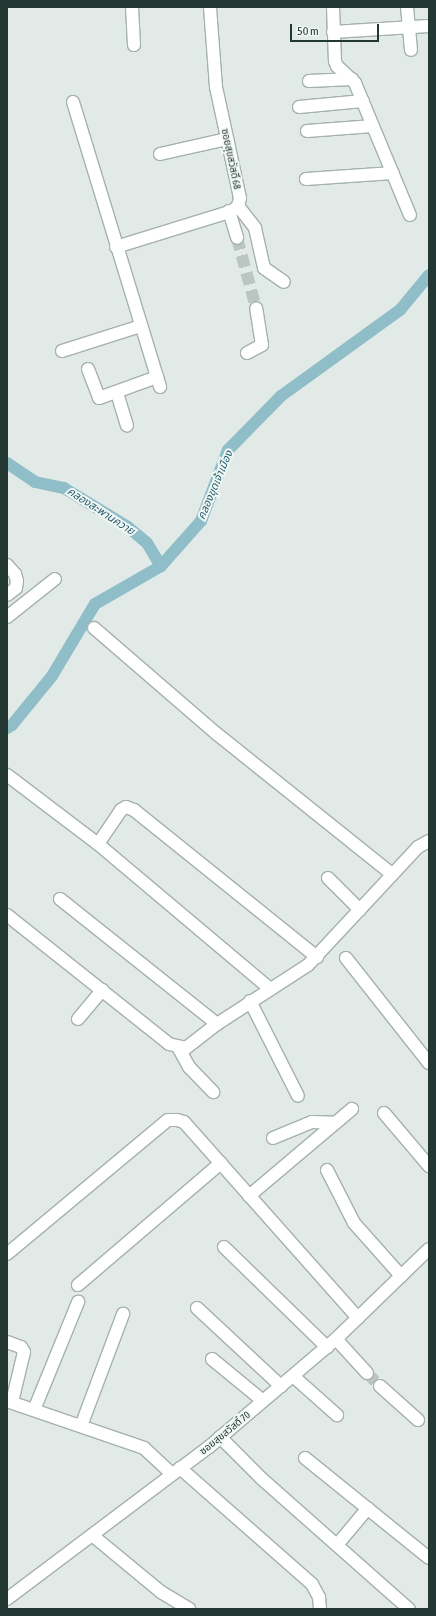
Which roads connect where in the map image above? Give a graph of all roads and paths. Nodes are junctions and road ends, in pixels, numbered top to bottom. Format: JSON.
{"nodes":[{"id":1,"x":132,"y":7,"type":"edge"},
{"id":2,"x":210,"y":7,"type":"edge"},
{"id":3,"x":333,"y":7,"type":"edge"},
{"id":4,"x":407,"y":7,"type":"edge"},
{"id":5,"x":429,"y":26,"type":"edge"},
{"id":6,"x":408,"y":28,"type":"junction"},
{"id":7,"x":333,"y":32,"type":"junction"},
{"id":8,"x":134,"y":45,"type":"dead end"},
{"id":9,"x":411,"y":50,"type":"dead end"},
{"id":10,"x":352,"y":80,"type":"junction"},
{"id":11,"x":309,"y":81,"type":"dead end"},
{"id":12,"x":363,"y":101,"type":"junction"},
{"id":13,"x":73,"y":102,"type":"dead end"},
{"id":14,"x":299,"y":106,"type":"dead end"},
{"id":15,"x":373,"y":126,"type":"junction"},
{"id":16,"x":307,"y":131,"type":"dead end"},
{"id":17,"x":227,"y":139,"type":"junction"},
{"id":18,"x":160,"y":154,"type":"dead end"},
{"id":19,"x":393,"y":173,"type":"junction"},
{"id":20,"x":306,"y":179,"type":"dead end"},
{"id":21,"x":234,"y":208,"type":"junction"},
{"id":22,"x":410,"y":215,"type":"dead end"},
{"id":23,"x":237,"y":238,"type":"tunnel mouth"},
{"id":24,"x":116,"y":248,"type":"junction"},
{"id":25,"x":284,"y":282,"type":"dead end"},
{"id":26,"x":256,"y":308,"type":"tunnel mouth"},
{"id":27,"x":141,"y":326,"type":"junction"},
{"id":28,"x":62,"y":351,"type":"dead end"},
{"id":29,"x":247,"y":353,"type":"dead end"},
{"id":30,"x":88,"y":369,"type":"dead end"},
{"id":31,"x":117,"y":393,"type":"junction"},
{"id":32,"x":127,"y":425,"type":"dead end"},
{"id":33,"x":7,"y":565,"type":"edge"},
{"id":34,"x":55,"y":579,"type":"dead end"},
{"id":35,"x":7,"y":595,"type":"edge"},
{"id":36,"x":7,"y":618,"type":"edge"},
{"id":37,"x":94,"y":628,"type":"dead end"},
{"id":38,"x":7,"y":775,"type":"edge"},
{"id":39,"x":429,"y":841,"type":"edge"},
{"id":40,"x":98,"y":844,"type":"junction"},
{"id":41,"x":392,"y":874,"type":"junction"},
{"id":42,"x":328,"y":878,"type":"dead end"},
{"id":43,"x":60,"y":899,"type":"dead end"},
{"id":44,"x":360,"y":910,"type":"junction"},
{"id":45,"x":7,"y":914,"type":"edge"},
{"id":46,"x":317,"y":957,"type":"junction"},
{"id":47,"x":346,"y":958,"type":"dead end"},
{"id":48,"x":270,"y":989,"type":"junction"},
{"id":49,"x":102,"y":990,"type":"junction"},
{"id":50,"x":250,"y":1001,"type":"junction"},
{"id":51,"x":78,"y":1019,"type":"dead end"},
{"id":52,"x":217,"y":1024,"type":"junction"},
{"id":53,"x":178,"y":1047,"type":"junction"},
{"id":54,"x":429,"y":1063,"type":"edge"},
{"id":55,"x":213,"y":1092,"type":"dead end"},
{"id":56,"x":298,"y":1096,"type":"dead end"},
{"id":57,"x":352,"y":1109,"type":"dead end"},
{"id":58,"x":384,"y":1112,"type":"dead end"},
{"id":59,"x":335,"y":1123,"type":"junction"},
{"id":60,"x":273,"y":1138,"type":"dead end"},
{"id":61,"x":221,"y":1164,"type":"junction"},
{"id":62,"x":429,"y":1166,"type":"edge"},
{"id":63,"x":327,"y":1170,"type":"dead end"},
{"id":64,"x":249,"y":1196,"type":"junction"},
{"id":65,"x":224,"y":1247,"type":"dead end"},
{"id":66,"x":429,"y":1249,"type":"edge"},
{"id":67,"x":7,"y":1254,"type":"edge"},
{"id":68,"x":401,"y":1276,"type":"junction"},
{"id":69,"x":78,"y":1285,"type":"dead end"},
{"id":70,"x":78,"y":1302,"type":"dead end"},
{"id":71,"x":197,"y":1308,"type":"dead end"},
{"id":72,"x":123,"y":1314,"type":"dead end"},
{"id":73,"x":358,"y":1318,"type":"junction"},
{"id":74,"x":7,"y":1342,"type":"edge"},
{"id":75,"x":332,"y":1343,"type":"junction"},
{"id":76,"x":212,"y":1359,"type":"dead end"},
{"id":77,"x":367,"y":1373,"type":"tunnel mouth"},
{"id":78,"x":293,"y":1376,"type":"junction"},
{"id":79,"x":281,"y":1386,"type":"junction"},
{"id":80,"x":380,"y":1386,"type":"tunnel mouth"},
{"id":81,"x":9,"y":1401,"type":"edge"},
{"id":82,"x":263,"y":1401,"type":"junction"},
{"id":83,"x":34,"y":1410,"type":"junction"},
{"id":84,"x":337,"y":1415,"type":"dead end"},
{"id":85,"x":418,"y":1420,"type":"dead end"},
{"id":86,"x":80,"y":1426,"type":"junction"},
{"id":87,"x":220,"y":1437,"type":"junction"},
{"id":88,"x":305,"y":1458,"type":"dead end"},
{"id":89,"x":176,"y":1471,"type":"junction"},
{"id":90,"x":368,"y":1508,"type":"junction"},
{"id":91,"x":92,"y":1535,"type":"junction"},
{"id":92,"x":336,"y":1545,"type":"junction"},
{"id":93,"x":429,"y":1558,"type":"edge"},
{"id":94,"x":7,"y":1600,"type":"edge"},
{"id":95,"x":189,"y":1609,"type":"edge"},
{"id":96,"x":320,"y":1609,"type":"edge"},
{"id":97,"x":409,"y":1609,"type":"edge"}],
"edges":[{"from":1,"to":8,"type":"street"},
{"from":2,"to":17,"type":"street","name":"ซอยสุขสวัสดิ์ 68"},
{"from":3,"to":7,"type":"street"},
{"from":4,"to":6,"type":"street"},
{"from":5,"to":6,"type":"street"},
{"from":6,"to":7,"type":"street"},
{"from":6,"to":9,"type":"street"},
{"from":7,"to":10,"type":"street"},
{"from":10,"to":11,"type":"street"},
{"from":10,"to":12,"type":"street"},
{"from":12,"to":14,"type":"street"},
{"from":12,"to":15,"type":"street"},
{"from":13,"to":24,"type":"street"},
{"from":15,"to":16,"type":"street"},
{"from":15,"to":19,"type":"street"},
{"from":17,"to":18,"type":"street"},
{"from":17,"to":21,"type":"street","name":"ซอยสุขสวัสดิ์ 68"},
{"from":19,"to":20,"type":"street"},
{"from":19,"to":22,"type":"street"},
{"from":21,"to":23,"type":"street","name":"ซอยสุขสวัสดิ์ 68"},
{"from":21,"to":24,"type":"street"},
{"from":21,"to":25,"type":"street"},
{"from":24,"to":27,"type":"street"},
{"from":26,"to":29,"type":"street"},
{"from":27,"to":28,"type":"street"},
{"from":27,"to":31,"type":"street"},
{"from":30,"to":31,"type":"street"},
{"from":31,"to":32,"type":"street"},
{"from":33,"to":35,"type":"street"},
{"from":34,"to":36,"type":"street"},
{"from":37,"to":41,"type":"street"},
{"from":38,"to":40,"type":"street"},
{"from":39,"to":41,"type":"street"},
{"from":40,"to":46,"type":"street"},
{"from":40,"to":48,"type":"street"},
{"from":41,"to":44,"type":"street"},
{"from":42,"to":44,"type":"street"},
{"from":43,"to":52,"type":"street"},
{"from":44,"to":46,"type":"street"},
{"from":45,"to":49,"type":"street"},
{"from":46,"to":48,"type":"street"},
{"from":47,"to":54,"type":"street"},
{"from":48,"to":50,"type":"street"},
{"from":49,"to":51,"type":"street"},
{"from":49,"to":53,"type":"street"},
{"from":50,"to":52,"type":"street"},
{"from":50,"to":56,"type":"street"},
{"from":52,"to":53,"type":"street"},
{"from":53,"to":55,"type":"street"},
{"from":57,"to":59,"type":"street"},
{"from":58,"to":62,"type":"street"},
{"from":59,"to":60,"type":"street"},
{"from":59,"to":64,"type":"street"},
{"from":61,"to":64,"type":"street"},
{"from":61,"to":67,"type":"street"},
{"from":61,"to":69,"type":"street"},
{"from":63,"to":68,"type":"street"},
{"from":64,"to":73,"type":"street"},
{"from":65,"to":75,"type":"street"},
{"from":66,"to":68,"type":"street","name":"ซอยสุขสวัสดิ์ 70"},
{"from":68,"to":73,"type":"street","name":"ซอยสุขสวัสดิ์ 70"},
{"from":70,"to":83,"type":"street"},
{"from":71,"to":79,"type":"street"},
{"from":72,"to":86,"type":"street"},
{"from":73,"to":75,"type":"street","name":"ซอยสุขสวัสดิ์ 70"},
{"from":74,"to":81,"type":"street"},
{"from":75,"to":77,"type":"street"},
{"from":75,"to":78,"type":"street","name":"ซอยสุขสวัสดิ์ 70"},
{"from":76,"to":82,"type":"street"},
{"from":78,"to":79,"type":"street","name":"ซอยสุขสวัสดิ์ 70"},
{"from":78,"to":84,"type":"street"},
{"from":79,"to":82,"type":"street","name":"ซอยสุขสวัสดิ์ 70"},
{"from":80,"to":85,"type":"street"},
{"from":81,"to":83,"type":"street"},
{"from":82,"to":87,"type":"street","name":"ซอยสุขสวัสดิ์ 70"},
{"from":83,"to":86,"type":"street"},
{"from":86,"to":89,"type":"street"},
{"from":87,"to":89,"type":"street","name":"ซอยสุขสวัสดิ์ 70"},
{"from":87,"to":92,"type":"street"},
{"from":88,"to":90,"type":"street"},
{"from":89,"to":91,"type":"street","name":"ซอยสุขสวัสดิ์ 70"},
{"from":89,"to":96,"type":"street"},
{"from":90,"to":92,"type":"street"},
{"from":90,"to":93,"type":"street"},
{"from":91,"to":94,"type":"street","name":"ซอยสุขสวัสดิ์ 70"},
{"from":91,"to":95,"type":"street"},
{"from":92,"to":97,"type":"street"}]}
